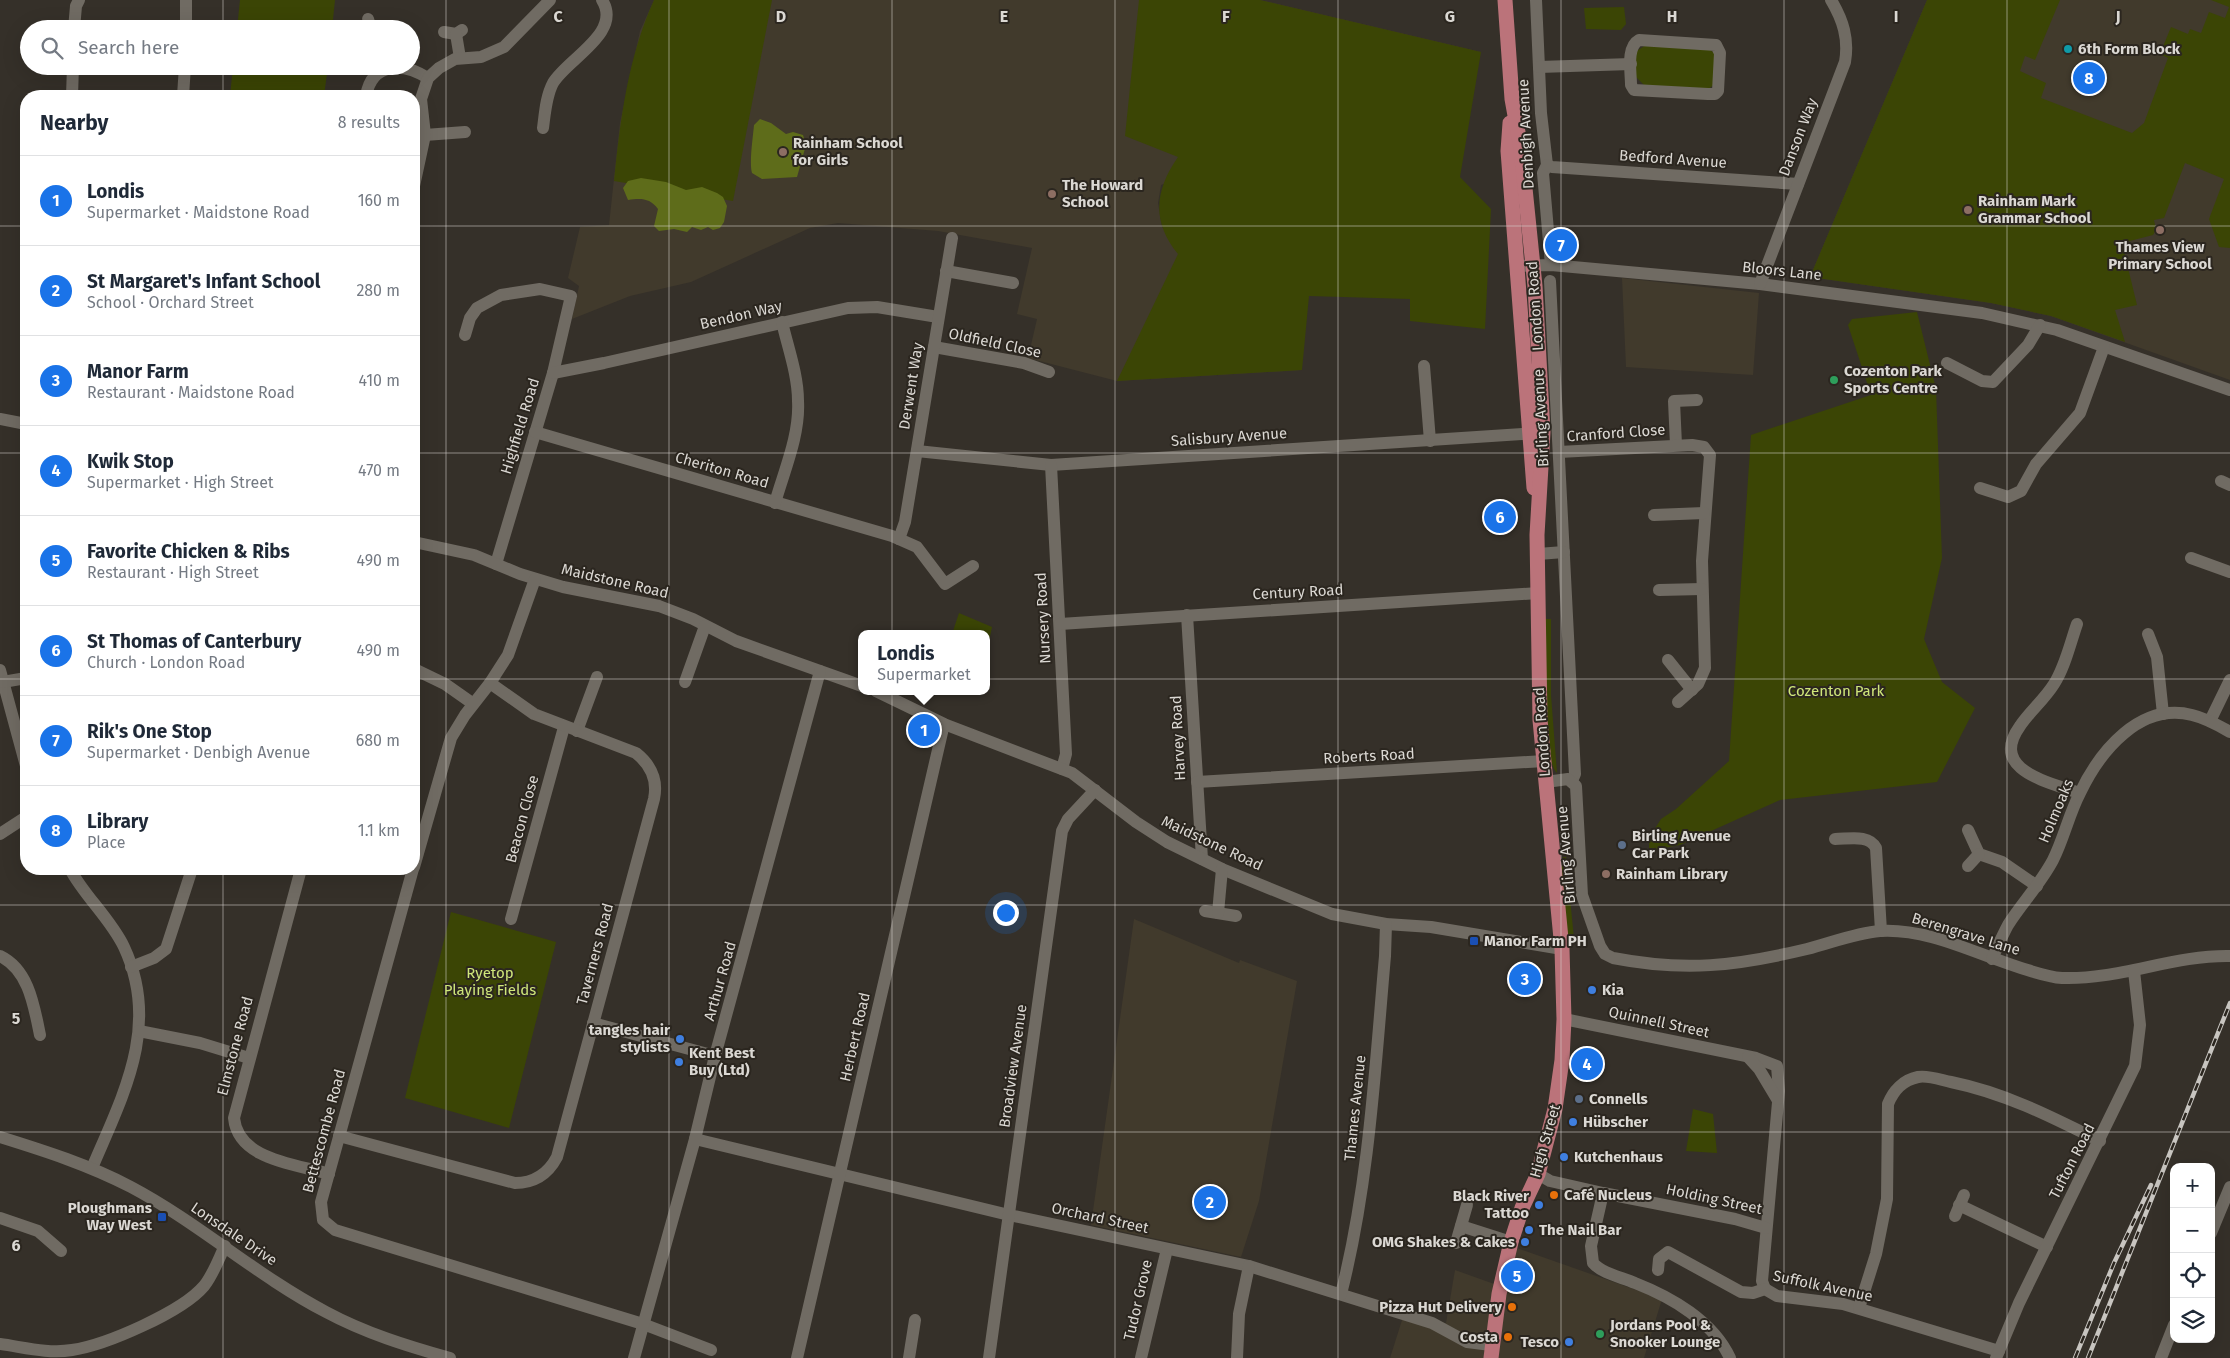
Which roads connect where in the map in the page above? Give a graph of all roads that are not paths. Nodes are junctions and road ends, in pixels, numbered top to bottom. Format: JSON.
{"nodes":[{"id":1,"x":79,"y":0,"type":"edge"},
{"id":2,"x":186,"y":0,"type":"edge"},
{"id":3,"x":550,"y":0,"type":"edge"},
{"id":4,"x":602,"y":0,"type":"edge"},
{"id":5,"x":1505,"y":0,"type":"edge"},
{"id":6,"x":1536,"y":0,"type":"edge"},
{"id":7,"x":1832,"y":0,"type":"edge"},
{"id":8,"x":75,"y":20,"type":"edge"},
{"id":9,"x":186,"y":20,"type":"edge"},
{"id":10,"x":454,"y":32,"type":"dead end"},
{"id":11,"x":460,"y":58,"type":"junction"},
{"id":12,"x":1630,"y":64,"type":"junction"},
{"id":13,"x":1539,"y":67,"type":"junction"},
{"id":14,"x":420,"y":72,"type":"edge"},
{"id":15,"x":73,"y":75,"type":"edge"},
{"id":16,"x":184,"y":75,"type":"edge"},
{"id":17,"x":377,"y":75,"type":"edge"},
{"id":18,"x":428,"y":78,"type":"junction"},
{"id":19,"x":72,"y":90,"type":"edge"},
{"id":20,"x":183,"y":90,"type":"edge"},
{"id":21,"x":368,"y":90,"type":"edge"},
{"id":22,"x":543,"y":128,"type":"dead end"},
{"id":23,"x":466,"y":130,"type":"dead end"},
{"id":24,"x":425,"y":134,"type":"junction"},
{"id":25,"x":420,"y":158,"type":"edge"},
{"id":26,"x":1547,"y":165,"type":"junction"},
{"id":27,"x":1798,"y":184,"type":"junction"},
{"id":28,"x":952,"y":238,"type":"dead end"},
{"id":29,"x":1551,"y":265,"type":"junction"},
{"id":30,"x":1526,"y":266,"type":"junction"},
{"id":31,"x":946,"y":271,"type":"junction"},
{"id":32,"x":1550,"y":281,"type":"dead end"},
{"id":33,"x":1013,"y":283,"type":"dead end"},
{"id":34,"x":1760,"y":284,"type":"junction"},
{"id":35,"x":938,"y":317,"type":"junction"},
{"id":36,"x":782,"y":322,"type":"junction"},
{"id":37,"x":2040,"y":326,"type":"junction"},
{"id":38,"x":465,"y":335,"type":"dead end"},
{"id":39,"x":2104,"y":346,"type":"junction"},
{"id":40,"x":934,"y":348,"type":"junction"},
{"id":41,"x":1947,"y":363,"type":"dead end"},
{"id":42,"x":1424,"y":366,"type":"dead end"},
{"id":43,"x":1049,"y":372,"type":"dead end"},
{"id":44,"x":553,"y":373,"type":"junction"},
{"id":45,"x":2230,"y":390,"type":"edge"},
{"id":46,"x":1697,"y":400,"type":"dead end"},
{"id":47,"x":0,"y":419,"type":"edge"},
{"id":48,"x":20,"y":423,"type":"edge"},
{"id":49,"x":535,"y":432,"type":"junction"},
{"id":50,"x":1536,"y":433,"type":"junction"},
{"id":51,"x":1430,"y":441,"type":"junction"},
{"id":52,"x":1676,"y":445,"type":"junction"},
{"id":53,"x":917,"y":452,"type":"junction"},
{"id":54,"x":1559,"y":452,"type":"junction"},
{"id":55,"x":1051,"y":465,"type":"junction"},
{"id":56,"x":1980,"y":488,"type":"dead end"},
{"id":57,"x":775,"y":503,"type":"junction"},
{"id":58,"x":1704,"y":513,"type":"junction"},
{"id":59,"x":1654,"y":515,"type":"dead end"},
{"id":60,"x":899,"y":539,"type":"junction"},
{"id":61,"x":420,"y":543,"type":"edge"},
{"id":62,"x":1564,"y":552,"type":"junction"},
{"id":63,"x":1538,"y":554,"type":"junction"},
{"id":64,"x":2191,"y":558,"type":"dead end"},
{"id":65,"x":496,"y":564,"type":"junction"},
{"id":66,"x":974,"y":566,"type":"dead end"},
{"id":67,"x":2230,"y":572,"type":"edge"},
{"id":68,"x":535,"y":579,"type":"junction"},
{"id":69,"x":1702,"y":589,"type":"junction"},
{"id":70,"x":1659,"y":590,"type":"dead end"},
{"id":71,"x":1538,"y":593,"type":"junction"},
{"id":72,"x":1187,"y":615,"type":"junction"},
{"id":73,"x":1060,"y":624,"type":"junction"},
{"id":74,"x":2077,"y":624,"type":"dead end"},
{"id":75,"x":705,"y":626,"type":"junction"},
{"id":76,"x":2148,"y":634,"type":"dead end"},
{"id":77,"x":1668,"y":660,"type":"dead end"},
{"id":78,"x":820,"y":671,"type":"junction"},
{"id":79,"x":420,"y":672,"type":"edge"},
{"id":80,"x":2,"y":676,"type":"edge"},
{"id":81,"x":597,"y":677,"type":"dead end"},
{"id":82,"x":20,"y":678,"type":"edge"},
{"id":83,"x":2230,"y":680,"type":"edge"},
{"id":84,"x":685,"y":682,"type":"dead end"},
{"id":85,"x":490,"y":683,"type":"junction"},
{"id":86,"x":858,"y":685,"type":"edge"},
{"id":87,"x":1692,"y":690,"type":"junction"},
{"id":88,"x":884,"y":695,"type":"edge"},
{"id":89,"x":1678,"y":702,"type":"dead end"},
{"id":90,"x":472,"y":703,"type":"junction"},
{"id":91,"x":2163,"y":714,"type":"junction"},
{"id":92,"x":6,"y":721,"type":"edge"},
{"id":93,"x":2210,"y":721,"type":"junction"},
{"id":94,"x":944,"y":724,"type":"junction"},
{"id":95,"x":564,"y":727,"type":"junction"},
{"id":96,"x":577,"y":731,"type":"junction"},
{"id":97,"x":2230,"y":732,"type":"edge"},
{"id":98,"x":20,"y":752,"type":"edge"},
{"id":99,"x":1544,"y":761,"type":"junction"},
{"id":100,"x":1062,"y":768,"type":"junction"},
{"id":101,"x":1572,"y":781,"type":"junction"},
{"id":102,"x":1197,"y":782,"type":"junction"},
{"id":103,"x":1546,"y":782,"type":"junction"},
{"id":104,"x":1096,"y":790,"type":"junction"},
{"id":105,"x":2079,"y":793,"type":"junction"},
{"id":106,"x":20,"y":821,"type":"edge"},
{"id":107,"x":1968,"y":830,"type":"dead end"},
{"id":108,"x":0,"y":834,"type":"edge"},
{"id":109,"x":1835,"y":841,"type":"dead end"},
{"id":110,"x":420,"y":847,"type":"edge"},
{"id":111,"x":1979,"y":854,"type":"junction"},
{"id":112,"x":1202,"y":859,"type":"junction"},
{"id":113,"x":1968,"y":866,"type":"dead end"},
{"id":114,"x":1222,"y":869,"type":"junction"},
{"id":115,"x":74,"y":875,"type":"edge"},
{"id":116,"x":190,"y":875,"type":"edge"},
{"id":117,"x":299,"y":875,"type":"edge"},
{"id":118,"x":412,"y":875,"type":"edge"},
{"id":119,"x":2038,"y":886,"type":"junction"},
{"id":120,"x":1236,"y":916,"type":"dead end"},
{"id":121,"x":511,"y":919,"type":"dead end"},
{"id":122,"x":1386,"y":924,"type":"junction"},
{"id":123,"x":1881,"y":931,"type":"junction"},
{"id":124,"x":1562,"y":950,"type":"junction"},
{"id":125,"x":1604,"y":954,"type":"joint"},
{"id":126,"x":0,"y":956,"type":"edge"},
{"id":127,"x":2230,"y":956,"type":"edge"},
{"id":128,"x":1992,"y":959,"type":"junction"},
{"id":129,"x":131,"y":967,"type":"junction"},
{"id":130,"x":2134,"y":971,"type":"junction"},
{"id":131,"x":1564,"y":1019,"type":"junction"},
{"id":132,"x":593,"y":1023,"type":"junction"},
{"id":133,"x":139,"y":1031,"type":"junction"},
{"id":134,"x":40,"y":1035,"type":"dead end"},
{"id":135,"x":715,"y":1056,"type":"junction"},
{"id":136,"x":249,"y":1058,"type":"junction"},
{"id":137,"x":339,"y":1136,"type":"junction"},
{"id":138,"x":0,"y":1137,"type":"edge"},
{"id":139,"x":695,"y":1139,"type":"junction"},
{"id":140,"x":2100,"y":1141,"type":"junction"},
{"id":141,"x":92,"y":1168,"type":"junction"},
{"id":142,"x":329,"y":1174,"type":"junction"},
{"id":143,"x":1538,"y":1174,"type":"junction"},
{"id":144,"x":840,"y":1175,"type":"junction"},
{"id":145,"x":2230,"y":1187,"type":"edge"},
{"id":146,"x":1603,"y":1193,"type":"junction"},
{"id":147,"x":1467,"y":1205,"type":"dead end"},
{"id":148,"x":1959,"y":1205,"type":"dead end"},
{"id":149,"x":1009,"y":1214,"type":"junction"},
{"id":150,"x":0,"y":1218,"type":"edge"},
{"id":151,"x":2215,"y":1223,"type":"edge"},
{"id":152,"x":1461,"y":1226,"type":"junction"},
{"id":153,"x":1766,"y":1228,"type":"junction"},
{"id":154,"x":1511,"y":1242,"type":"junction"},
{"id":155,"x":1456,"y":1243,"type":"dead end"},
{"id":156,"x":226,"y":1246,"type":"junction"},
{"id":157,"x":2047,"y":1247,"type":"junction"},
{"id":158,"x":1167,"y":1249,"type":"junction"},
{"id":159,"x":61,"y":1251,"type":"dead end"},
{"id":160,"x":1250,"y":1266,"type":"junction"},
{"id":161,"x":1658,"y":1270,"type":"dead end"},
{"id":162,"x":1765,"y":1289,"type":"junction"},
{"id":163,"x":1341,"y":1294,"type":"junction"},
{"id":164,"x":1859,"y":1308,"type":"junction"},
{"id":165,"x":915,"y":1320,"type":"dead end"},
{"id":166,"x":643,"y":1324,"type":"junction"},
{"id":167,"x":2170,"y":1335,"type":"edge"},
{"id":168,"x":0,"y":1344,"type":"edge"},
{"id":169,"x":711,"y":1350,"type":"dead end"},
{"id":170,"x":1491,"y":1352,"type":"edge"},
{"id":171,"x":1998,"y":1355,"type":"edge"},
{"id":172,"x":450,"y":1358,"type":"edge"},
{"id":173,"x":634,"y":1358,"type":"edge"},
{"id":174,"x":797,"y":1358,"type":"edge"},
{"id":175,"x":909,"y":1358,"type":"edge"},
{"id":176,"x":989,"y":1358,"type":"edge"},
{"id":177,"x":1141,"y":1358,"type":"edge"},
{"id":178,"x":1237,"y":1358,"type":"edge"},
{"id":179,"x":1730,"y":1358,"type":"edge"},
{"id":180,"x":2161,"y":1358,"type":"edge"}],
"edges":[{"from":1,"to":8,"type":"street"},
{"from":2,"to":9,"type":"street"},
{"from":3,"to":11,"type":"street"},
{"from":4,"to":22,"type":"street"},
{"from":5,"to":30,"type":"main road","name":"London Road"},
{"from":6,"to":13,"type":"street","name":"Denbigh Avenue"},
{"from":7,"to":27,"type":"street","name":"Danson Way"},
{"from":10,"to":11,"type":"street"},
{"from":11,"to":18,"type":"street"},
{"from":12,"to":12,"type":"street"},
{"from":12,"to":13,"type":"street"},
{"from":13,"to":26,"type":"street","name":"Denbigh Avenue"},
{"from":14,"to":18,"type":"street"},
{"from":15,"to":19,"type":"street"},
{"from":16,"to":20,"type":"street"},
{"from":17,"to":21,"type":"street"},
{"from":18,"to":24,"type":"street"},
{"from":23,"to":24,"type":"street"},
{"from":24,"to":25,"type":"street"},
{"from":26,"to":27,"type":"street","name":"Bedford Avenue"},
{"from":26,"to":29,"type":"street","name":"Denbigh Avenue"},
{"from":27,"to":34,"type":"street","name":"Danson Way"},
{"from":28,"to":31,"type":"street","name":"Derwent Way"},
{"from":29,"to":30,"type":"street","name":"Bloors Lane"},
{"from":29,"to":34,"type":"street","name":"Bloors Lane"},
{"from":30,"to":50,"type":"main road","name":"London Road"},
{"from":31,"to":33,"type":"street"},
{"from":31,"to":35,"type":"street","name":"Derwent Way"},
{"from":32,"to":54,"type":"street","name":"Birling Avenue"},
{"from":34,"to":37,"type":"street","name":"Bloors Lane"},
{"from":35,"to":36,"type":"street","name":"Bendon Way"},
{"from":35,"to":40,"type":"street","name":"Derwent Way"},
{"from":36,"to":44,"type":"street","name":"Bendon Way"},
{"from":36,"to":57,"type":"street"},
{"from":37,"to":39,"type":"street","name":"Bloors Lane"},
{"from":37,"to":41,"type":"street"},
{"from":38,"to":44,"type":"street","name":"Highfield Road"},
{"from":39,"to":45,"type":"street","name":"Bloors Lane"},
{"from":39,"to":56,"type":"street"},
{"from":40,"to":43,"type":"street","name":"Oldfield Close"},
{"from":40,"to":53,"type":"street","name":"Derwent Way"},
{"from":42,"to":51,"type":"street"},
{"from":44,"to":49,"type":"street","name":"Highfield Road"},
{"from":46,"to":52,"type":"street","name":"Cranford Close"},
{"from":47,"to":48,"type":"street"},
{"from":49,"to":57,"type":"street","name":"Cheriton Road"},
{"from":49,"to":65,"type":"street","name":"Highfield Road"},
{"from":50,"to":51,"type":"street","name":"Salisbury Avenue"},
{"from":50,"to":63,"type":"main road","name":"London Road"},
{"from":51,"to":55,"type":"street","name":"Salisbury Avenue"},
{"from":52,"to":54,"type":"street","name":"Cranford Close"},
{"from":52,"to":58,"type":"street","name":"Cranford Close"},
{"from":53,"to":55,"type":"street","name":"Salisbury Avenue"},
{"from":53,"to":60,"type":"street","name":"Derwent Way"},
{"from":54,"to":62,"type":"street","name":"Birling Avenue"},
{"from":55,"to":73,"type":"street","name":"Nursery Road"},
{"from":57,"to":60,"type":"street","name":"Cheriton Road"},
{"from":58,"to":59,"type":"street"},
{"from":58,"to":69,"type":"street","name":"Cranford Close"},
{"from":60,"to":66,"type":"street","name":"Cheriton Road"},
{"from":61,"to":65,"type":"street","name":"Maidstone Road"},
{"from":62,"to":63,"type":"street"},
{"from":62,"to":101,"type":"street","name":"Birling Avenue"},
{"from":63,"to":71,"type":"main road","name":"London Road"},
{"from":64,"to":67,"type":"street"},
{"from":65,"to":68,"type":"street","name":"Maidstone Road"},
{"from":68,"to":75,"type":"street","name":"Maidstone Road"},
{"from":68,"to":85,"type":"street","name":"Bettescombe Road"},
{"from":69,"to":70,"type":"street"},
{"from":69,"to":87,"type":"street","name":"Cranford Close"},
{"from":71,"to":72,"type":"street","name":"Century Road"},
{"from":71,"to":99,"type":"main road","name":"London Road"},
{"from":72,"to":73,"type":"street","name":"Century Road"},
{"from":72,"to":102,"type":"street","name":"Harvey Road"},
{"from":73,"to":100,"type":"street","name":"Nursery Road"},
{"from":74,"to":105,"type":"street"},
{"from":75,"to":78,"type":"street","name":"Maidstone Road"},
{"from":75,"to":84,"type":"street"},
{"from":76,"to":91,"type":"street"},
{"from":77,"to":87,"type":"street"},
{"from":78,"to":86,"type":"street","name":"Maidstone Road"},
{"from":78,"to":135,"type":"street","name":"Arthur Road"},
{"from":79,"to":90,"type":"street"},
{"from":80,"to":82,"type":"street"},
{"from":80,"to":92,"type":"street"},
{"from":81,"to":96,"type":"street"},
{"from":83,"to":93,"type":"street"},
{"from":85,"to":90,"type":"street","name":"Bettescombe Road"},
{"from":85,"to":95,"type":"street","name":"Taverners Road"},
{"from":87,"to":89,"type":"street","name":"Cranford Close"},
{"from":88,"to":94,"type":"street","name":"Maidstone Road"},
{"from":90,"to":110,"type":"street","name":"Bettescombe Road"},
{"from":91,"to":93,"type":"street","name":"Holmoaks"},
{"from":91,"to":105,"type":"street","name":"Holmoaks"},
{"from":92,"to":98,"type":"street"},
{"from":93,"to":97,"type":"street","name":"Holmoaks"},
{"from":94,"to":100,"type":"street","name":"Maidstone Road"},
{"from":94,"to":144,"type":"street","name":"Herbert Road"},
{"from":95,"to":96,"type":"street","name":"Taverners Road"},
{"from":95,"to":121,"type":"street","name":"Beacon Close"},
{"from":96,"to":132,"type":"street","name":"Taverners Road"},
{"from":99,"to":102,"type":"street","name":"Roberts Road"},
{"from":99,"to":103,"type":"main road","name":"London Road"},
{"from":100,"to":104,"type":"street","name":"Maidstone Road"},
{"from":101,"to":103,"type":"street"},
{"from":101,"to":125,"type":"street","name":"Birling Avenue"},
{"from":102,"to":112,"type":"street","name":"Harvey Road"},
{"from":103,"to":124,"type":"main road","name":"London Road"},
{"from":104,"to":112,"type":"street","name":"Maidstone Road"},
{"from":104,"to":149,"type":"street","name":"Broadview Avenue"},
{"from":105,"to":119,"type":"street","name":"Holmoaks"},
{"from":106,"to":108,"type":"street"},
{"from":107,"to":111,"type":"street"},
{"from":109,"to":123,"type":"street"},
{"from":111,"to":113,"type":"street"},
{"from":111,"to":119,"type":"street"},
{"from":112,"to":114,"type":"street","name":"Maidstone Road"},
{"from":114,"to":120,"type":"street"},
{"from":114,"to":122,"type":"street","name":"Maidstone Road"},
{"from":115,"to":129,"type":"street"},
{"from":116,"to":129,"type":"street"},
{"from":117,"to":136,"type":"street","name":"Elmstone Road"},
{"from":118,"to":137,"type":"street","name":"Bettescombe Road"},
{"from":119,"to":128,"type":"street","name":"Holmoaks"},
{"from":122,"to":124,"type":"street","name":"Maidstone Road"},
{"from":122,"to":163,"type":"street","name":"Thames Avenue"},
{"from":123,"to":125,"type":"street","name":"Berengrave Lane"},
{"from":123,"to":128,"type":"street","name":"Berengrave Lane"},
{"from":124,"to":131,"type":"main road","name":"High Street"},
{"from":126,"to":134,"type":"street"},
{"from":127,"to":130,"type":"street","name":"Berengrave Lane"},
{"from":128,"to":130,"type":"street","name":"Berengrave Lane"},
{"from":129,"to":133,"type":"street"},
{"from":130,"to":140,"type":"street","name":"Tufton Road"},
{"from":131,"to":143,"type":"main road","name":"High Street"},
{"from":131,"to":153,"type":"street","name":"Quinnell Street"},
{"from":132,"to":135,"type":"street"},
{"from":132,"to":137,"type":"street","name":"Taverners Road"},
{"from":133,"to":136,"type":"street"},
{"from":133,"to":141,"type":"street"},
{"from":135,"to":139,"type":"street","name":"Arthur Road"},
{"from":136,"to":142,"type":"street","name":"Elmstone Road"},
{"from":137,"to":142,"type":"street","name":"Bettescombe Road"},
{"from":138,"to":141,"type":"street","name":"Lonsdale Drive"},
{"from":139,"to":144,"type":"street","name":"Orchard Street"},
{"from":139,"to":166,"type":"street","name":"Arthur Road"},
{"from":140,"to":157,"type":"street","name":"Tufton Road"},
{"from":140,"to":164,"type":"street"},
{"from":141,"to":156,"type":"street","name":"Lonsdale Drive"},
{"from":142,"to":166,"type":"street","name":"Bettescombe Road"},
{"from":143,"to":146,"type":"street","name":"Holding Street"},
{"from":143,"to":154,"type":"main road","name":"High Street"},
{"from":144,"to":149,"type":"street","name":"Orchard Street"},
{"from":144,"to":174,"type":"street","name":"Herbert Road"},
{"from":145,"to":151,"type":"street"},
{"from":146,"to":153,"type":"street","name":"Holding Street"},
{"from":146,"to":179,"type":"street"},
{"from":147,"to":152,"type":"street"},
{"from":148,"to":157,"type":"street"},
{"from":149,"to":158,"type":"street","name":"Orchard Street"},
{"from":149,"to":176,"type":"street","name":"Broadview Avenue"},
{"from":150,"to":159,"type":"street"},
{"from":152,"to":154,"type":"street"},
{"from":152,"to":155,"type":"street"},
{"from":153,"to":162,"type":"street"},
{"from":154,"to":170,"type":"main road","name":"High Street"},
{"from":156,"to":168,"type":"street"},
{"from":156,"to":172,"type":"street","name":"Lonsdale Drive"},
{"from":157,"to":171,"type":"street","name":"Tufton Road"},
{"from":158,"to":160,"type":"street","name":"Orchard Street"},
{"from":158,"to":177,"type":"street","name":"Tudor Grove"},
{"from":160,"to":163,"type":"street","name":"Orchard Street"},
{"from":160,"to":178,"type":"street"},
{"from":161,"to":162,"type":"street","name":"Suffolk Avenue"},
{"from":162,"to":164,"type":"street","name":"Suffolk Avenue"},
{"from":163,"to":170,"type":"street","name":"Orchard Street"},
{"from":164,"to":171,"type":"street","name":"Suffolk Avenue"},
{"from":165,"to":175,"type":"street"},
{"from":166,"to":169,"type":"street","name":"Bettescombe Road"},
{"from":166,"to":173,"type":"street","name":"Arthur Road"},
{"from":167,"to":180,"type":"street"}]}
